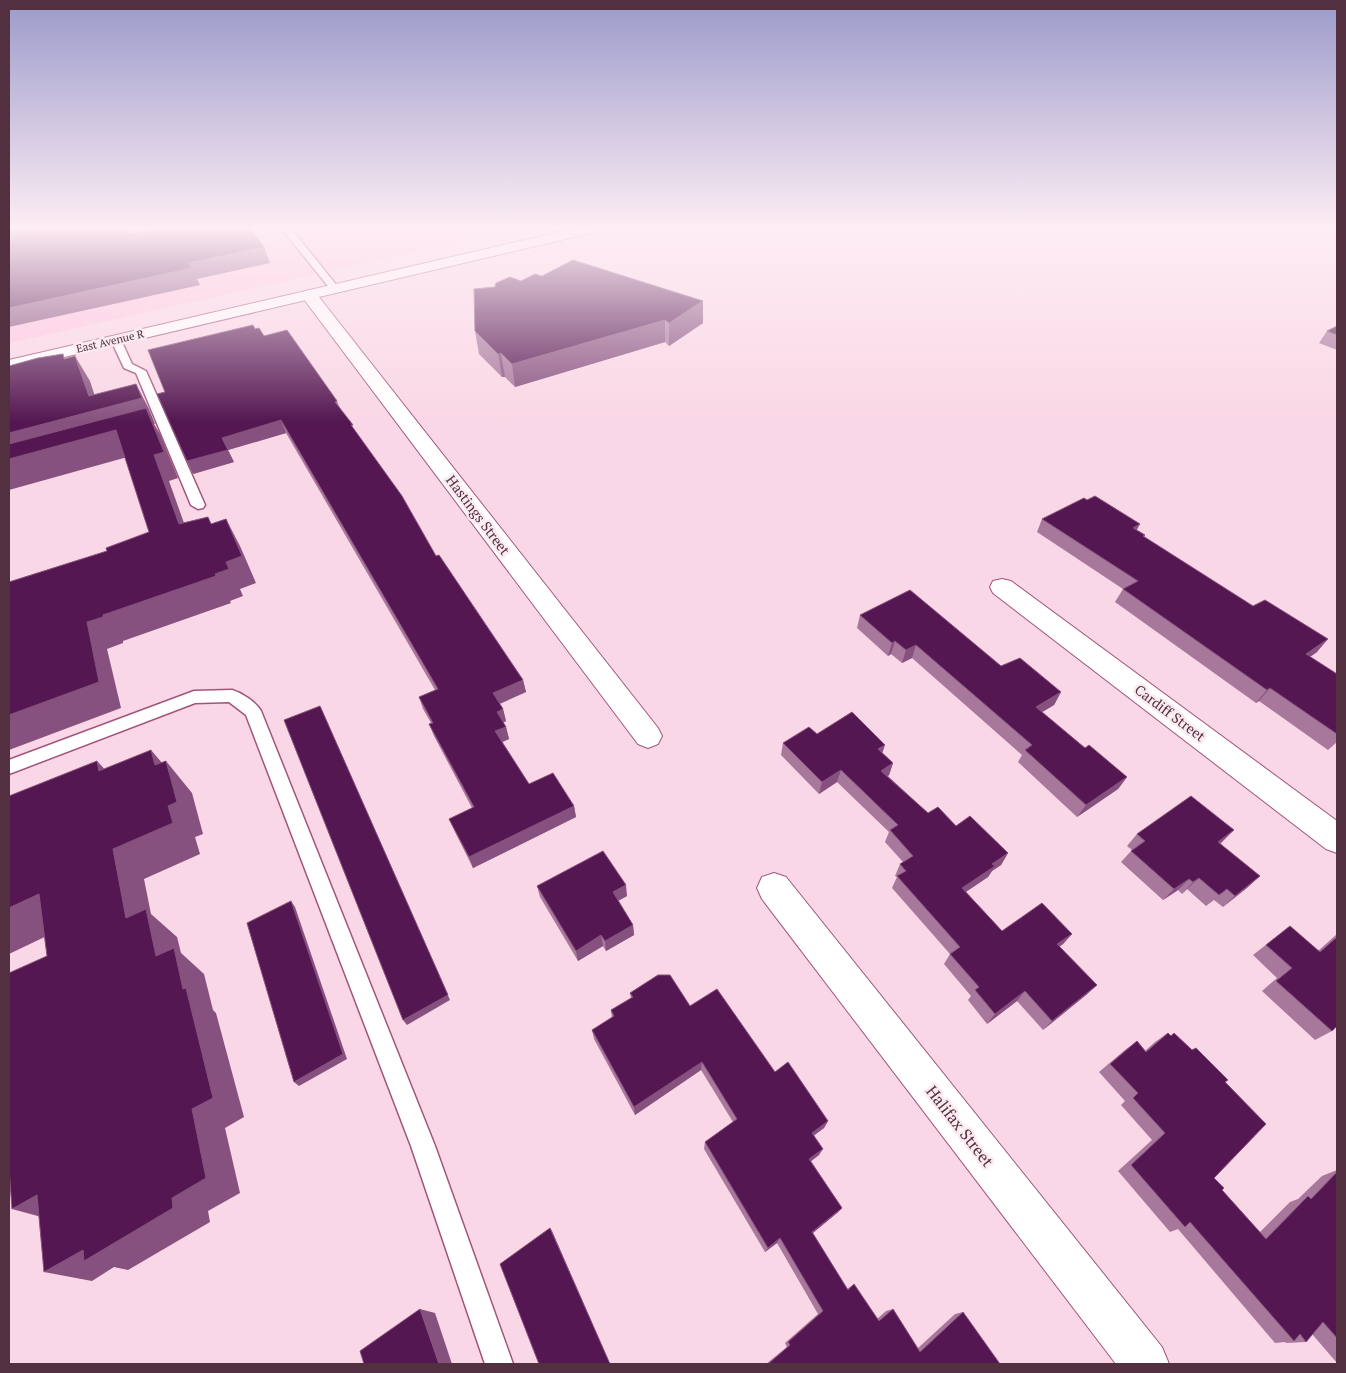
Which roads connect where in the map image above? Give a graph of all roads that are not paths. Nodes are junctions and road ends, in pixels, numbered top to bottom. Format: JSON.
{"nodes":[{"id":1,"x":317,"y":293,"type":"edge"},
{"id":2,"x":309,"y":295,"type":"junction"},
{"id":3,"x":116,"y":340,"type":"junction"},
{"id":4,"x":9,"y":365,"type":"edge"},
{"id":5,"x":198,"y":505,"type":"dead end"},
{"id":6,"x":1002,"y":586,"type":"dead end"},
{"id":7,"x":648,"y":736,"type":"dead end"},
{"id":8,"x":9,"y":768,"type":"edge"},
{"id":9,"x":1337,"y":839,"type":"edge"},
{"id":10,"x":774,"y":888,"type":"dead end"},
{"id":11,"x":499,"y":1364,"type":"edge"},
{"id":12,"x":1145,"y":1364,"type":"edge"}],
"edges":[{"from":1,"to":2,"type":"street","name":"East Avenue R"},
{"from":2,"to":3,"type":"street","name":"East Avenue R"},
{"from":2,"to":7,"type":"street","name":"Hastings Street"},
{"from":3,"to":4,"type":"street","name":"East Avenue R"},
{"from":3,"to":5,"type":"lane"},
{"from":6,"to":9,"type":"street","name":"Cardiff Street"},
{"from":8,"to":11,"type":"lane"},
{"from":10,"to":12,"type":"street","name":"Halifax Street"}]}
